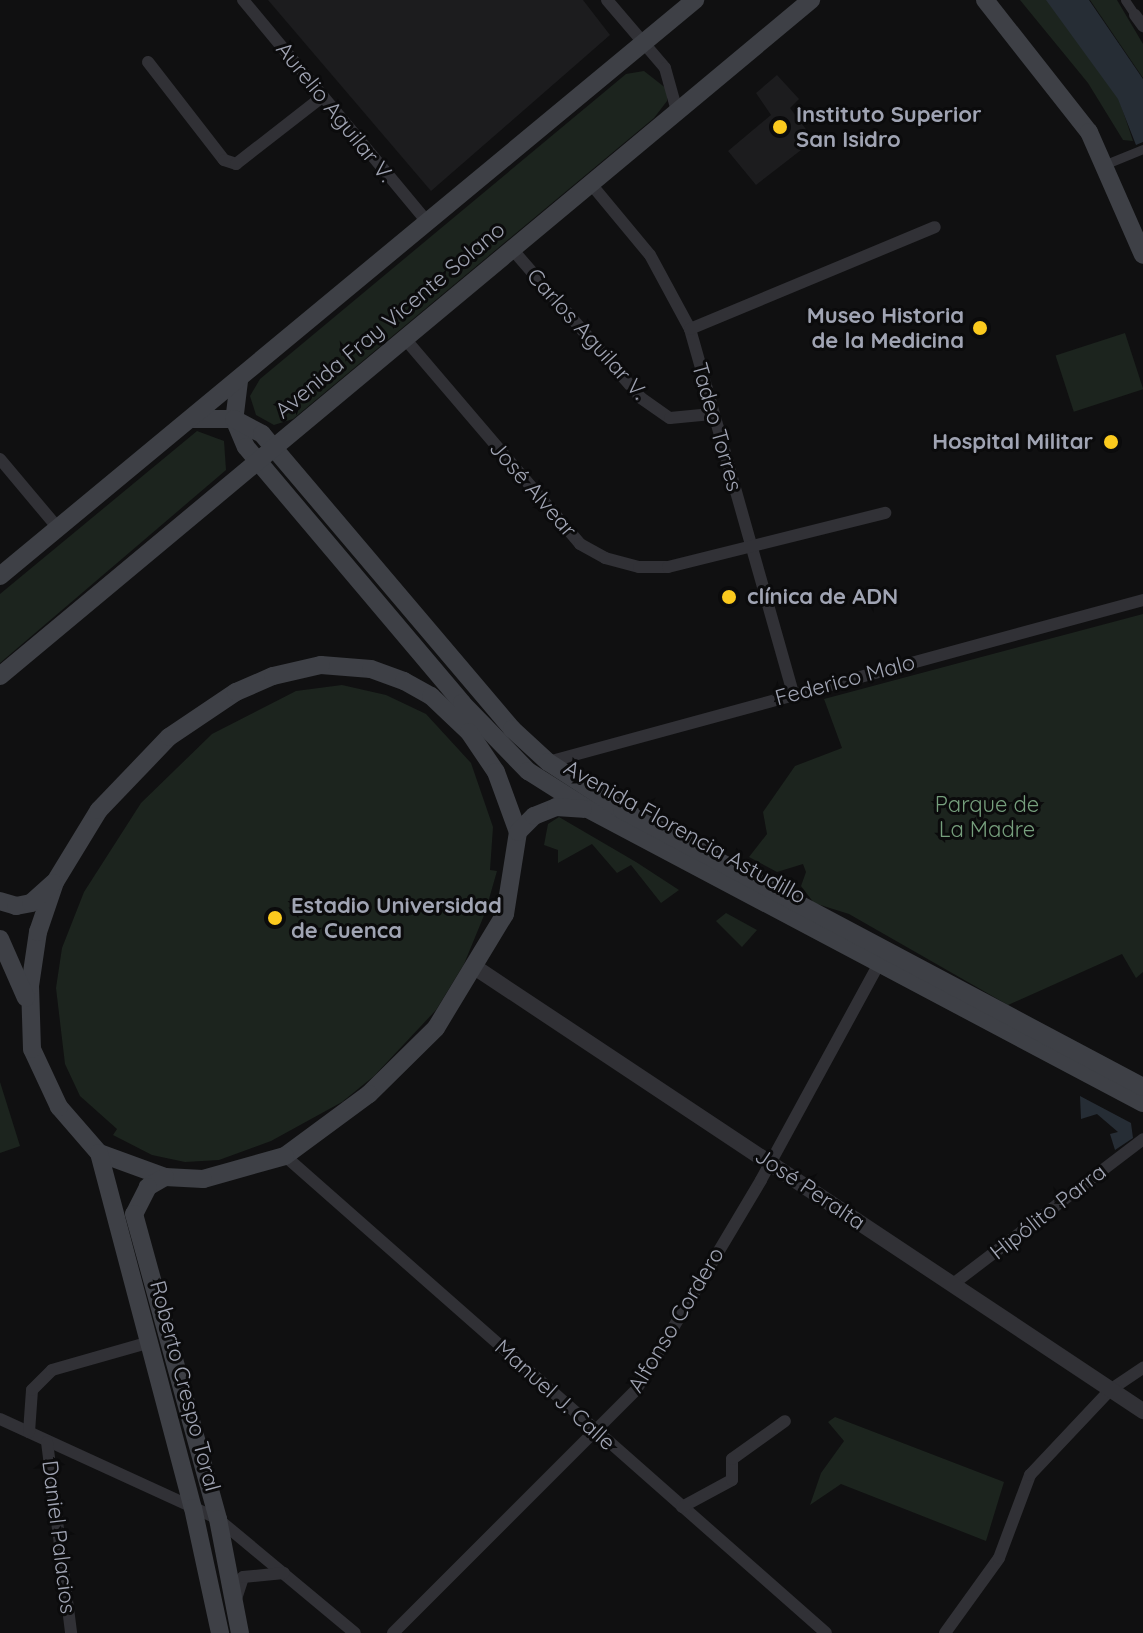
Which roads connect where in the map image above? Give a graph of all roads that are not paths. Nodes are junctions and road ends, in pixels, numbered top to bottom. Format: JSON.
{"nodes":[{"id":1,"x":243,"y":0,"type":"edge"},
{"id":2,"x":607,"y":0,"type":"edge"},
{"id":3,"x":695,"y":0,"type":"edge"},
{"id":4,"x":811,"y":0,"type":"edge"},
{"id":5,"x":985,"y":0,"type":"edge"},
{"id":6,"x":1125,"y":0,"type":"edge"},
{"id":7,"x":1139,"y":20,"type":"edge"},
{"id":8,"x":641,"y":44,"type":"junction"},
{"id":9,"x":148,"y":62,"type":"dead end"},
{"id":10,"x":322,"y":97,"type":"junction"},
{"id":11,"x":677,"y":111,"type":"junction"},
{"id":12,"x":1143,"y":149,"type":"edge"},
{"id":13,"x":1106,"y":164,"type":"junction"},
{"id":14,"x":591,"y":184,"type":"junction"},
{"id":15,"x":428,"y":223,"type":"junction"},
{"id":16,"x":935,"y":227,"type":"dead end"},
{"id":17,"x":512,"y":249,"type":"junction"},
{"id":18,"x":1143,"y":255,"type":"edge"},
{"id":19,"x":690,"y":329,"type":"junction"},
{"id":20,"x":406,"y":340,"type":"junction"},
{"id":21,"x":239,"y":381,"type":"junction"},
{"id":22,"x":712,"y":414,"type":"junction"},
{"id":23,"x":193,"y":419,"type":"junction"},
{"id":24,"x":234,"y":419,"type":"junction"},
{"id":25,"x":275,"y":449,"type":"junction"},
{"id":26,"x":0,"y":459,"type":"edge"},
{"id":27,"x":259,"y":463,"type":"junction"},
{"id":28,"x":885,"y":513,"type":"dead end"},
{"id":29,"x":58,"y":528,"type":"junction"},
{"id":30,"x":751,"y":546,"type":"junction"},
{"id":31,"x":0,"y":576,"type":"edge"},
{"id":32,"x":1143,"y":600,"type":"edge"},
{"id":33,"x":0,"y":676,"type":"edge"},
{"id":34,"x":793,"y":694,"type":"junction"},
{"id":35,"x":501,"y":716,"type":"junction"},
{"id":36,"x":467,"y":718,"type":"junction"},
{"id":37,"x":548,"y":762,"type":"junction"},
{"id":38,"x":588,"y":809,"type":"junction"},
{"id":39,"x":518,"y":832,"type":"junction"},
{"id":40,"x":55,"y":882,"type":"junction"},
{"id":41,"x":0,"y":901,"type":"edge"},
{"id":42,"x":0,"y":939,"type":"edge"},
{"id":43,"x":882,"y":958,"type":"junction"},
{"id":44,"x":476,"y":968,"type":"junction"},
{"id":45,"x":29,"y":1009,"type":"junction"},
{"id":46,"x":1143,"y":1087,"type":"edge"},
{"id":47,"x":1143,"y":1103,"type":"edge"},
{"id":48,"x":1143,"y":1139,"type":"edge"},
{"id":49,"x":99,"y":1153,"type":"junction"},
{"id":50,"x":285,"y":1156,"type":"junction"},
{"id":51,"x":770,"y":1163,"type":"junction"},
{"id":52,"x":165,"y":1177,"type":"junction"},
{"id":53,"x":953,"y":1284,"type":"junction"},
{"id":54,"x":147,"y":1343,"type":"junction"},
{"id":55,"x":1143,"y":1368,"type":"edge"},
{"id":56,"x":1110,"y":1390,"type":"junction"},
{"id":57,"x":1143,"y":1411,"type":"edge"},
{"id":58,"x":0,"y":1419,"type":"edge"},
{"id":59,"x":785,"y":1421,"type":"dead end"},
{"id":60,"x":29,"y":1432,"type":"junction"},
{"id":61,"x":599,"y":1433,"type":"junction"},
{"id":62,"x":47,"y":1442,"type":"junction"},
{"id":63,"x":682,"y":1507,"type":"junction"},
{"id":64,"x":193,"y":1508,"type":"junction"},
{"id":65,"x":218,"y":1519,"type":"junction"},
{"id":66,"x":285,"y":1573,"type":"junction"},
{"id":67,"x":236,"y":1602,"type":"junction"},
{"id":68,"x":349,"y":1632,"type":"edge"},
{"id":69,"x":71,"y":1633,"type":"edge"},
{"id":70,"x":220,"y":1633,"type":"edge"},
{"id":71,"x":240,"y":1633,"type":"edge"},
{"id":72,"x":393,"y":1633,"type":"edge"},
{"id":73,"x":826,"y":1633,"type":"edge"},
{"id":74,"x":945,"y":1633,"type":"edge"}],
"edges":[{"from":1,"to":10,"type":"street","name":"Aurelio Aguilar V."},
{"from":2,"to":8,"type":"street"},
{"from":3,"to":8,"type":"main road"},
{"from":4,"to":11,"type":"main road","name":"Avenida Fray Vicente Solano"},
{"from":5,"to":13,"type":"main road"},
{"from":6,"to":7,"type":"street"},
{"from":8,"to":11,"type":"street"},
{"from":8,"to":15,"type":"main road"},
{"from":9,"to":10,"type":"street"},
{"from":10,"to":15,"type":"street","name":"Aurelio Aguilar V."},
{"from":11,"to":14,"type":"main road","name":"Avenida Fray Vicente Solano"},
{"from":12,"to":13,"type":"street"},
{"from":13,"to":18,"type":"main road"},
{"from":14,"to":17,"type":"main road","name":"Avenida Fray Vicente Solano"},
{"from":14,"to":19,"type":"street","name":"Tadeo Torres"},
{"from":15,"to":21,"type":"main road"},
{"from":16,"to":19,"type":"street"},
{"from":17,"to":20,"type":"main road","name":"Avenida Fray Vicente Solano"},
{"from":17,"to":22,"type":"street","name":"Carlos Aguilar V."},
{"from":19,"to":22,"type":"street","name":"Tadeo Torres"},
{"from":20,"to":25,"type":"main road","name":"Avenida Fray Vicente Solano"},
{"from":20,"to":30,"type":"street","name":"José Alvear"},
{"from":21,"to":23,"type":"main road"},
{"from":21,"to":24,"type":"main road"},
{"from":22,"to":30,"type":"street","name":"Tadeo Torres"},
{"from":23,"to":24,"type":"main road"},
{"from":23,"to":29,"type":"main road"},
{"from":24,"to":25,"type":"main road","name":"Avenida Florencia Astudillo"},
{"from":24,"to":27,"type":"main road","name":"Avenida Florencia Astudillo"},
{"from":25,"to":27,"type":"main road","name":"Avenida Fray Vicente Solano"},
{"from":25,"to":35,"type":"main road","name":"Avenida Florencia Astudillo"},
{"from":26,"to":29,"type":"street"},
{"from":27,"to":33,"type":"main road","name":"Avenida Fray Vicente Solano"},
{"from":27,"to":36,"type":"main road","name":"Avenida Florencia Astudillo"},
{"from":28,"to":30,"type":"street","name":"José Alvear"},
{"from":29,"to":31,"type":"main road"},
{"from":30,"to":34,"type":"street","name":"Tadeo Torres"},
{"from":32,"to":34,"type":"street","name":"Federico Malo"},
{"from":34,"to":37,"type":"street","name":"Federico Malo"},
{"from":35,"to":36,"type":"main road"},
{"from":35,"to":37,"type":"main road","name":"Avenida Florencia Astudillo"},
{"from":36,"to":38,"type":"main road","name":"Avenida Florencia Astudillo"},
{"from":36,"to":39,"type":"main road"},
{"from":36,"to":40,"type":"main road"},
{"from":37,"to":43,"type":"main road","name":"Avenida Florencia Astudillo"},
{"from":38,"to":39,"type":"main road"},
{"from":38,"to":43,"type":"main road","name":"Avenida Florencia Astudillo"},
{"from":39,"to":44,"type":"main road"},
{"from":40,"to":41,"type":"main road"},
{"from":40,"to":45,"type":"main road"},
{"from":42,"to":45,"type":"main road"},
{"from":43,"to":46,"type":"main road","name":"Avenida Florencia Astudillo"},
{"from":43,"to":47,"type":"main road","name":"Avenida Florencia Astudillo"},
{"from":43,"to":51,"type":"street","name":"Alfonso Cordero"},
{"from":44,"to":50,"type":"main road"},
{"from":44,"to":51,"type":"street","name":"José Peralta"},
{"from":45,"to":49,"type":"main road"},
{"from":48,"to":53,"type":"street","name":"Hipólito Parra"},
{"from":49,"to":52,"type":"main road"},
{"from":49,"to":54,"type":"main road","name":"Roberto Crespo Toral"},
{"from":50,"to":52,"type":"main road"},
{"from":50,"to":61,"type":"street","name":"Manuel J. Calle"},
{"from":51,"to":53,"type":"street","name":"José Peralta"},
{"from":51,"to":61,"type":"street","name":"Alfonso Cordero"},
{"from":52,"to":65,"type":"main road","name":"Roberto Crespo Toral"},
{"from":53,"to":56,"type":"street","name":"José Peralta"},
{"from":54,"to":60,"type":"street","name":"Daniel Palacios"},
{"from":54,"to":64,"type":"main road","name":"Roberto Crespo Toral"},
{"from":55,"to":56,"type":"street"},
{"from":56,"to":57,"type":"street","name":"José Peralta"},
{"from":56,"to":74,"type":"street"},
{"from":58,"to":60,"type":"street"},
{"from":59,"to":63,"type":"street"},
{"from":60,"to":62,"type":"street"},
{"from":61,"to":63,"type":"street","name":"Manuel J. Calle"},
{"from":61,"to":72,"type":"street","name":"Alfonso Cordero"},
{"from":62,"to":64,"type":"street"},
{"from":62,"to":69,"type":"street","name":"Daniel Palacios"},
{"from":63,"to":73,"type":"street","name":"Manuel J. Calle"},
{"from":64,"to":65,"type":"street"},
{"from":64,"to":70,"type":"main road","name":"Roberto Crespo Toral"},
{"from":65,"to":66,"type":"street"},
{"from":65,"to":67,"type":"main road","name":"Roberto Crespo Toral"},
{"from":66,"to":67,"type":"street"},
{"from":66,"to":68,"type":"street"},
{"from":67,"to":71,"type":"main road","name":"Roberto Crespo Toral"}]}
